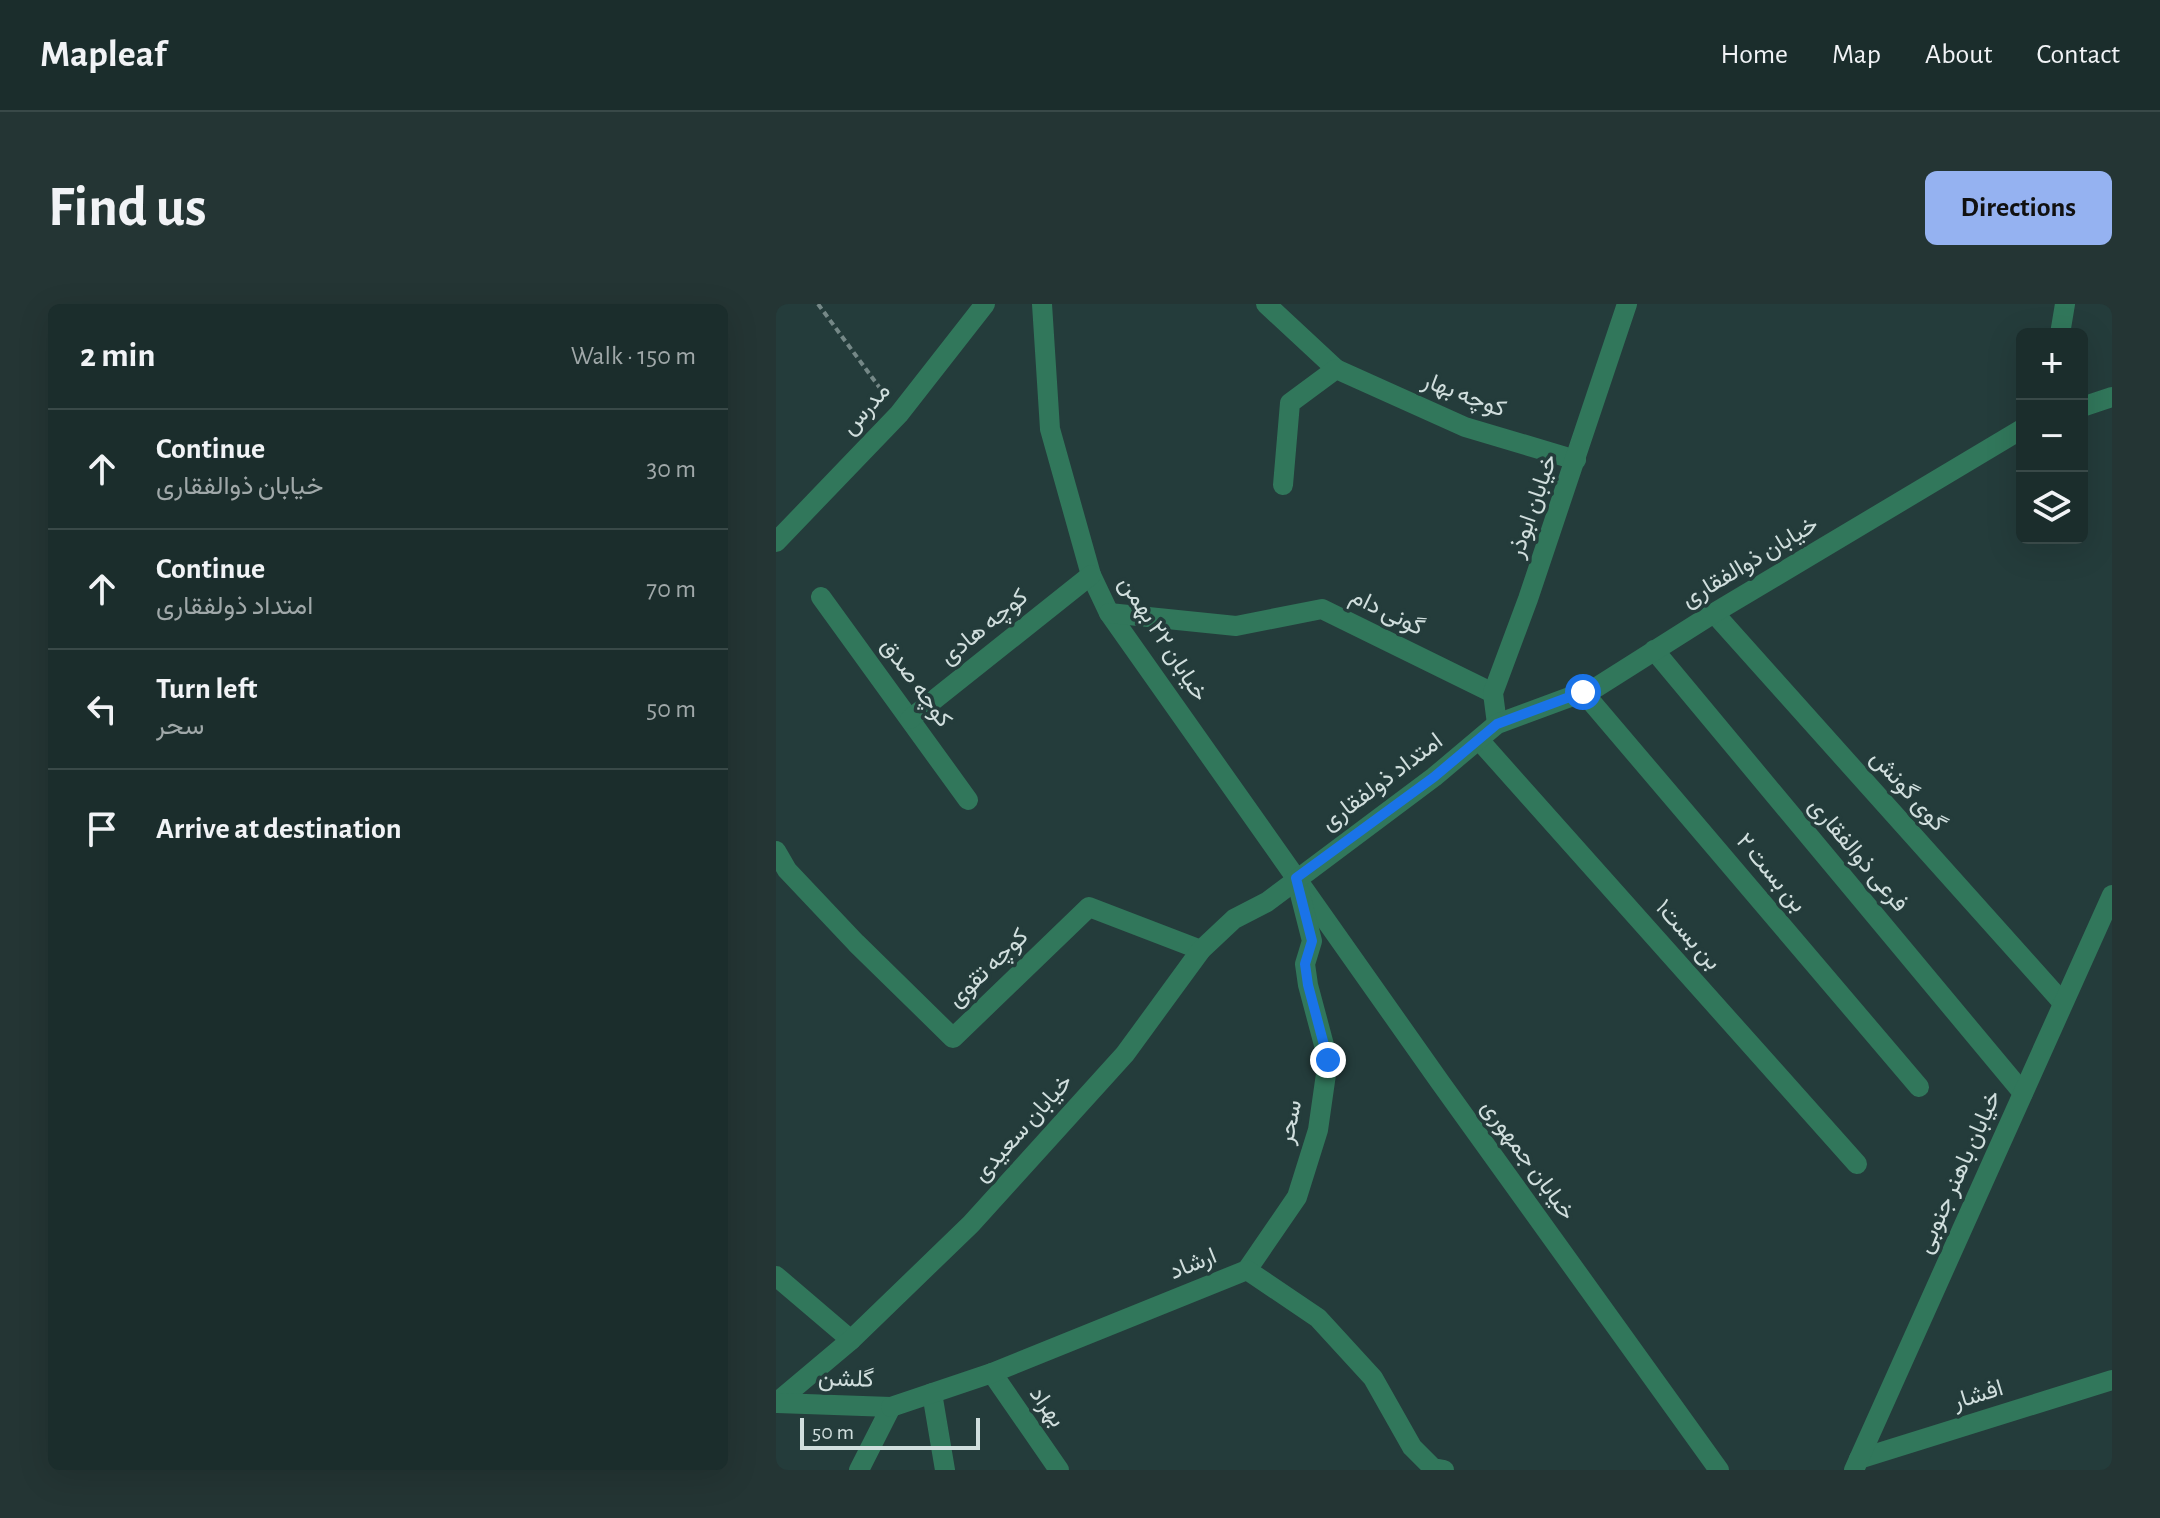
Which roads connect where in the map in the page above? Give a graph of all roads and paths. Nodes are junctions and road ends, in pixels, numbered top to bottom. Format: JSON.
{"nodes":[{"id":1,"x":818,"y":304,"type":"edge"},
{"id":2,"x":985,"y":304,"type":"edge"},
{"id":3,"x":1042,"y":304,"type":"edge"},
{"id":4,"x":1266,"y":304,"type":"edge"},
{"id":5,"x":1627,"y":304,"type":"edge"},
{"id":6,"x":2065,"y":304,"type":"edge"},
{"id":7,"x":2061,"y":328,"type":"edge"},
{"id":8,"x":1336,"y":369,"type":"junction"},
{"id":9,"x":2112,"y":397,"type":"edge"},
{"id":10,"x":2088,"y":405,"type":"edge"},
{"id":11,"x":899,"y":414,"type":"junction"},
{"id":12,"x":2016,"y":433,"type":"edge"},
{"id":13,"x":1576,"y":460,"type":"junction"},
{"id":14,"x":1283,"y":485,"type":"dead end"},
{"id":15,"x":776,"y":542,"type":"edge"},
{"id":16,"x":1091,"y":575,"type":"junction"},
{"id":17,"x":821,"y":597,"type":"dead end"},
{"id":18,"x":1109,"y":613,"type":"junction"},
{"id":19,"x":1714,"y":613,"type":"junction"},
{"id":20,"x":1654,"y":650,"type":"junction"},
{"id":21,"x":1583,"y":692,"type":"junction"},
{"id":22,"x":1493,"y":693,"type":"junction"},
{"id":23,"x":910,"y":719,"type":"junction"},
{"id":24,"x":1497,"y":724,"type":"junction"},
{"id":25,"x":1479,"y":740,"type":"junction"},
{"id":26,"x":968,"y":800,"type":"dead end"},
{"id":27,"x":776,"y":851,"type":"edge"},
{"id":28,"x":782,"y":869,"type":"edge"},
{"id":29,"x":1296,"y":878,"type":"junction"},
{"id":30,"x":2112,"y":895,"type":"edge"},
{"id":31,"x":1201,"y":950,"type":"junction"},
{"id":32,"x":2063,"y":1003,"type":"junction"},
{"id":33,"x":1919,"y":1087,"type":"dead end"},
{"id":34,"x":2023,"y":1093,"type":"junction"},
{"id":35,"x":1857,"y":1164,"type":"dead end"},
{"id":36,"x":1247,"y":1270,"type":"junction"},
{"id":37,"x":776,"y":1276,"type":"edge"},
{"id":38,"x":851,"y":1340,"type":"junction"},
{"id":39,"x":992,"y":1373,"type":"junction"},
{"id":40,"x":2112,"y":1380,"type":"edge"},
{"id":41,"x":932,"y":1393,"type":"junction"},
{"id":42,"x":776,"y":1403,"type":"edge"},
{"id":43,"x":891,"y":1407,"type":"junction"},
{"id":44,"x":1856,"y":1464,"type":"edge"},
{"id":45,"x":859,"y":1470,"type":"edge"},
{"id":46,"x":945,"y":1470,"type":"edge"},
{"id":47,"x":1059,"y":1470,"type":"edge"},
{"id":48,"x":1444,"y":1470,"type":"edge"},
{"id":49,"x":1719,"y":1470,"type":"edge"}],
"edges":[{"from":1,"to":11,"type":"path"},
{"from":2,"to":11,"type":"street","name":"مدرس"},
{"from":3,"to":16,"type":"street","name":"خیابان ۲۲ بهمن"},
{"from":4,"to":8,"type":"street","name":"کوچه بهار"},
{"from":5,"to":13,"type":"street","name":"خیابان ابوذر"},
{"from":6,"to":7,"type":"street"},
{"from":8,"to":13,"type":"street","name":"کوچه بهار"},
{"from":8,"to":14,"type":"street"},
{"from":9,"to":10,"type":"street"},
{"from":11,"to":15,"type":"street","name":"مدرس"},
{"from":12,"to":19,"type":"street","name":"خیابان ذوالفقاری"},
{"from":13,"to":22,"type":"street","name":"خیابان ابوذر"},
{"from":16,"to":18,"type":"street","name":"خیابان ۲۲ بهمن"},
{"from":16,"to":23,"type":"street","name":"کوچه هادی"},
{"from":17,"to":23,"type":"street","name":"کوچه صدق"},
{"from":18,"to":22,"type":"street","name":"گونی دام"},
{"from":18,"to":29,"type":"street","name":"خیابان ۲۲ بهمن"},
{"from":19,"to":20,"type":"street","name":"خیابان ذوالفقاری"},
{"from":19,"to":32,"type":"street","name":"گوی گونش"},
{"from":20,"to":21,"type":"street","name":"خیابان ذوالفقاری"},
{"from":20,"to":34,"type":"street","name":"فرعی ذوالفقاری"},
{"from":21,"to":24,"type":"street","name":"خیابان ذوالفقاری"},
{"from":21,"to":33,"type":"street","name":"بن بست ۲"},
{"from":22,"to":24,"type":"street","name":"خیابان ابوذر"},
{"from":23,"to":26,"type":"street","name":"کوچه صدق"},
{"from":24,"to":25,"type":"street","name":"امتداد ذولفقاری"},
{"from":25,"to":29,"type":"street","name":"امتداد ذولفقاری"},
{"from":25,"to":35,"type":"street","name":"بن بست۱"},
{"from":27,"to":28,"type":"street","name":"کوچه تقوی"},
{"from":28,"to":31,"type":"street","name":"کوچه تقوی"},
{"from":29,"to":31,"type":"street","name":"خیابان سعیدی"},
{"from":29,"to":36,"type":"street","name":"سحر"},
{"from":29,"to":49,"type":"street","name":"خیابان جمهوری"},
{"from":30,"to":32,"type":"street","name":"خیابان باهنر جنوبی"},
{"from":31,"to":38,"type":"street","name":"خیابان سعیدی"},
{"from":32,"to":34,"type":"street","name":"خیابان باهنر جنوبی"},
{"from":34,"to":44,"type":"street","name":"خیابان باهنر جنوبی"},
{"from":36,"to":39,"type":"street","name":"ارشاد"},
{"from":36,"to":48,"type":"street","name":"ارشاد"},
{"from":37,"to":38,"type":"street"},
{"from":38,"to":42,"type":"street","name":"خیابان سعیدی"},
{"from":39,"to":41,"type":"street","name":"ارشاد"},
{"from":39,"to":47,"type":"street","name":"بهراد"},
{"from":40,"to":44,"type":"street","name":"افشار"},
{"from":41,"to":43,"type":"street","name":"ارشاد"},
{"from":41,"to":46,"type":"street"},
{"from":42,"to":43,"type":"street","name":"گلشن"},
{"from":43,"to":45,"type":"street","name":"گلشن"}]}
